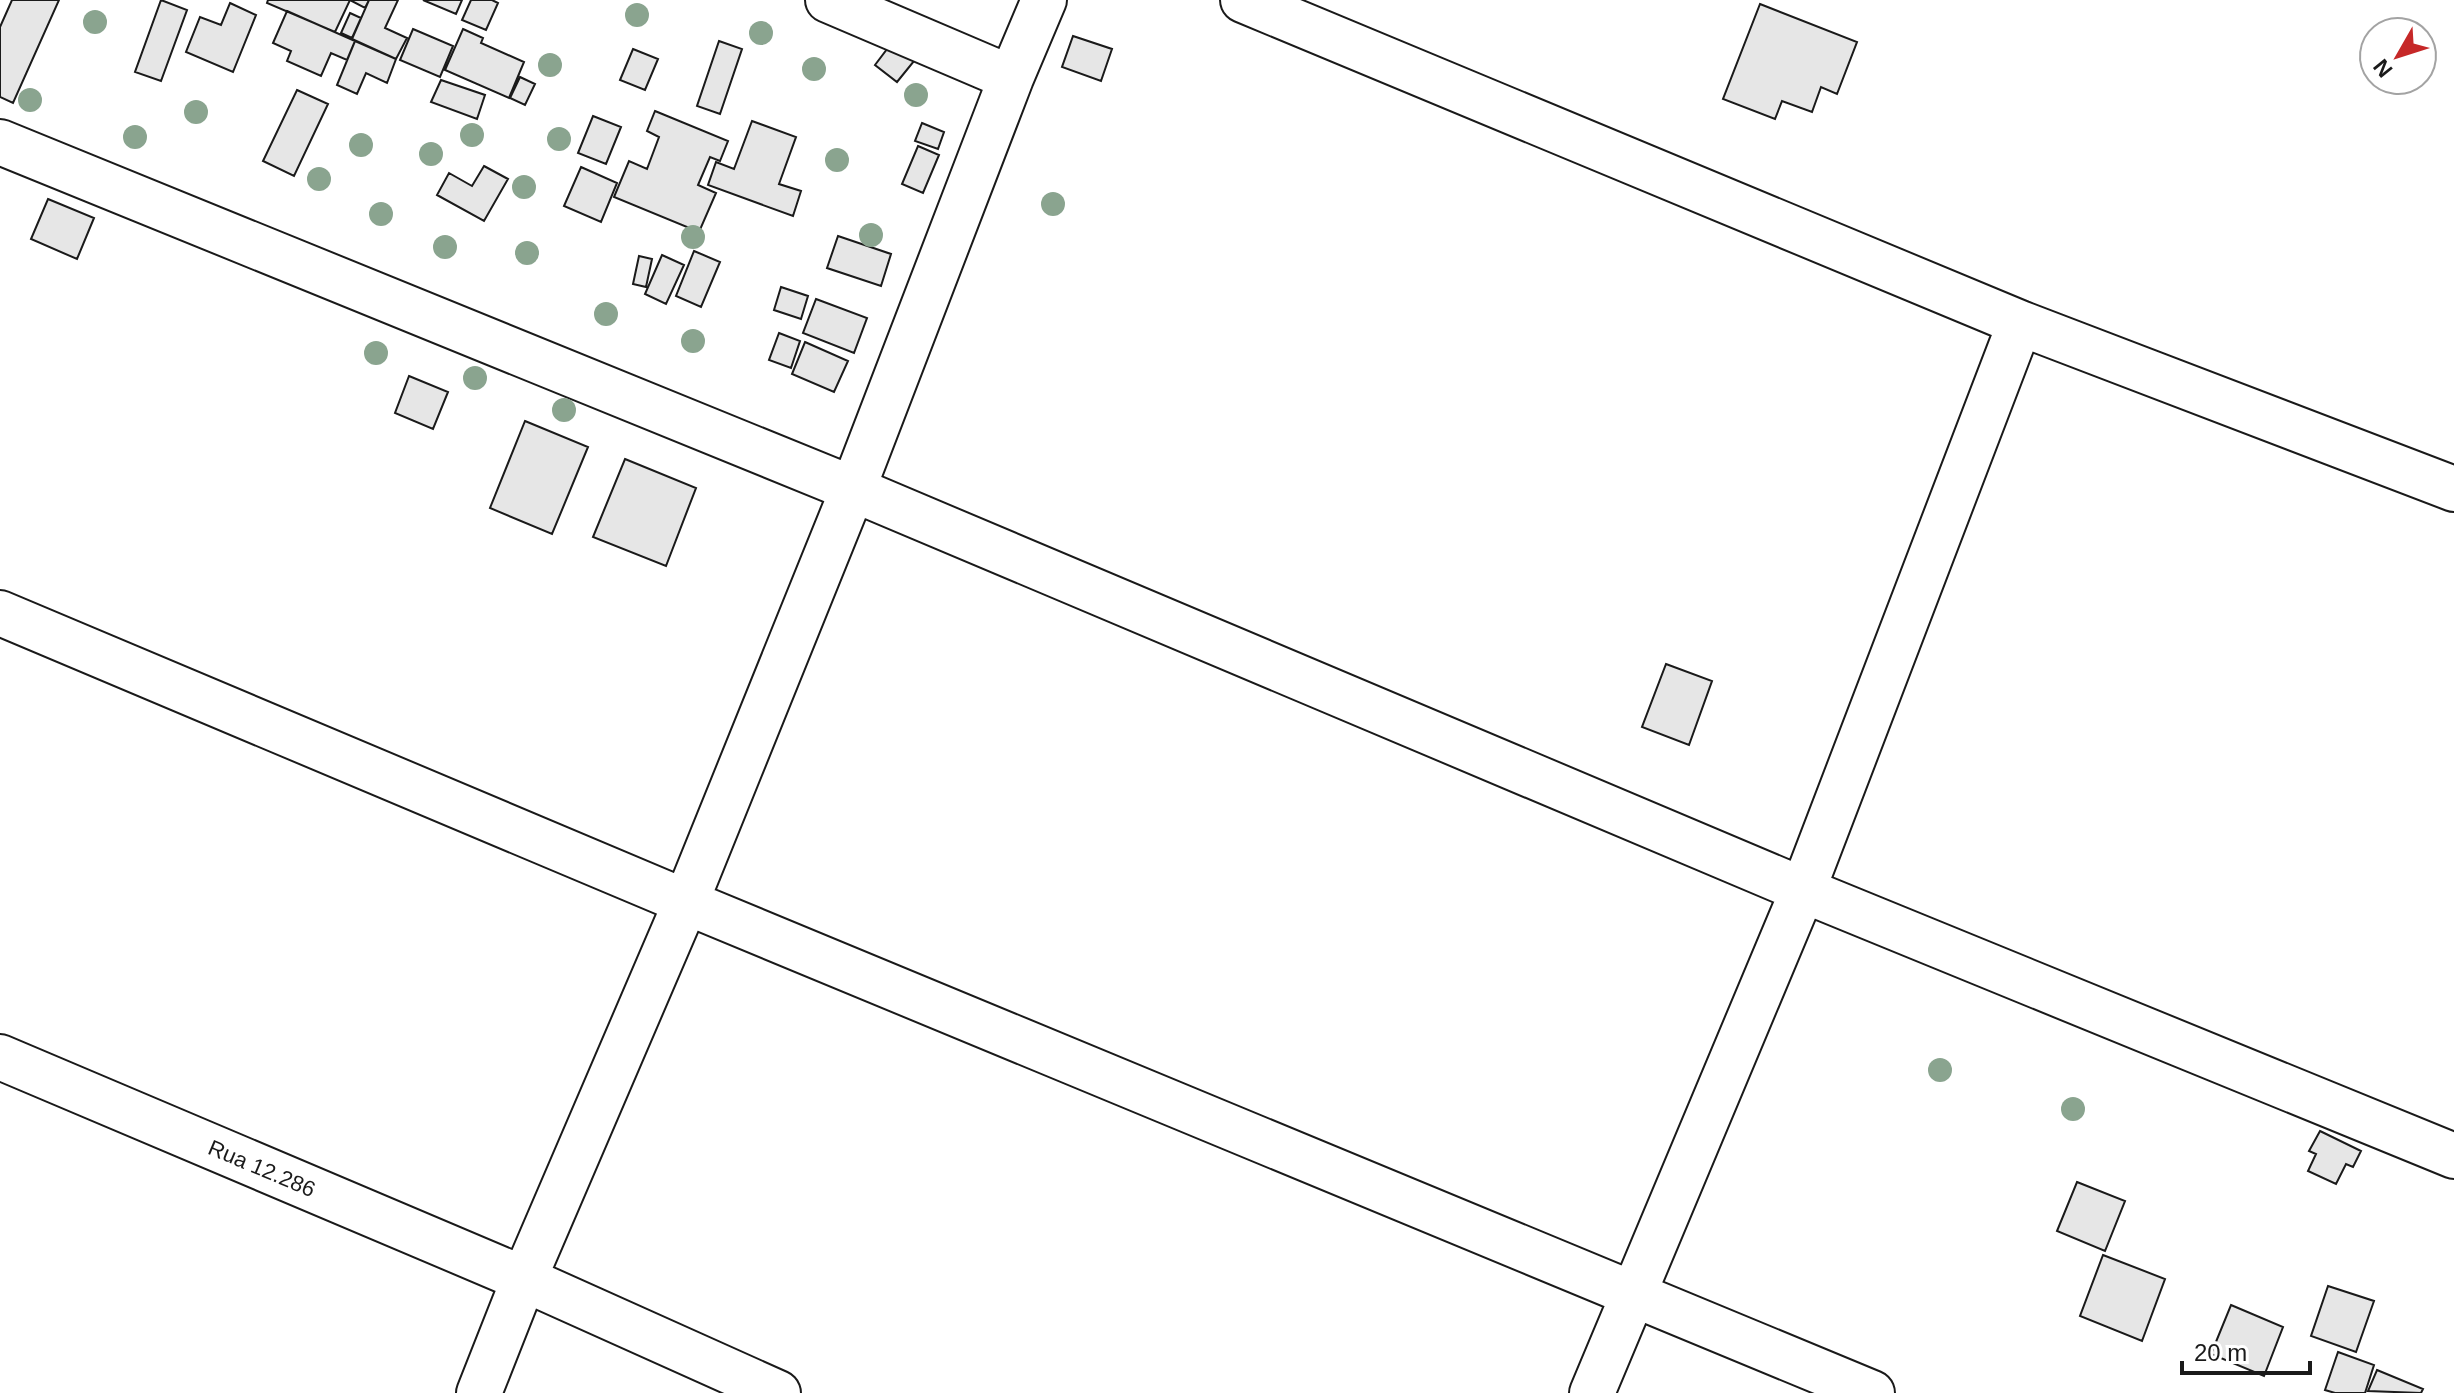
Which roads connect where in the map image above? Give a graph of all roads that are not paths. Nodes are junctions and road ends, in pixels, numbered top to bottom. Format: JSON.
{"nodes":[{"id":1,"x":828,"y":0,"type":"edge"},
{"id":2,"x":1044,"y":0,"type":"edge"},
{"id":3,"x":1243,"y":0,"type":"edge"},
{"id":4,"x":1011,"y":78,"type":"junction"},
{"id":5,"x":0,"y":142,"type":"edge"},
{"id":6,"x":2020,"y":323,"type":"junction"},
{"id":7,"x":853,"y":489,"type":"junction"},
{"id":8,"x":2454,"y":489,"type":"edge"},
{"id":9,"x":0,"y":613,"type":"edge"},
{"id":10,"x":1803,"y":890,"type":"junction"},
{"id":11,"x":686,"y":902,"type":"junction"},
{"id":12,"x":0,"y":1057,"type":"edge"},
{"id":13,"x":2454,"y":1156,"type":"edge"},
{"id":14,"x":524,"y":1279,"type":"junction"},
{"id":15,"x":1632,"y":1294,"type":"junction"},
{"id":16,"x":479,"y":1393,"type":"edge"},
{"id":17,"x":778,"y":1393,"type":"edge"},
{"id":18,"x":1592,"y":1393,"type":"edge"},
{"id":19,"x":1872,"y":1393,"type":"edge"}],
"edges":[{"from":1,"to":4,"type":"street"},
{"from":2,"to":4,"type":"street"},
{"from":3,"to":6,"type":"street"},
{"from":4,"to":7,"type":"street"},
{"from":5,"to":7,"type":"street"},
{"from":6,"to":8,"type":"street"},
{"from":6,"to":10,"type":"street"},
{"from":7,"to":10,"type":"street"},
{"from":7,"to":11,"type":"street"},
{"from":9,"to":11,"type":"street"},
{"from":10,"to":13,"type":"street"},
{"from":10,"to":15,"type":"street"},
{"from":11,"to":14,"type":"street"},
{"from":11,"to":15,"type":"street"},
{"from":12,"to":14,"type":"street","name":"Rua 12.286"},
{"from":14,"to":16,"type":"street"},
{"from":14,"to":17,"type":"street","name":"Rua 12.286"},
{"from":15,"to":18,"type":"street"},
{"from":15,"to":19,"type":"street"}]}
